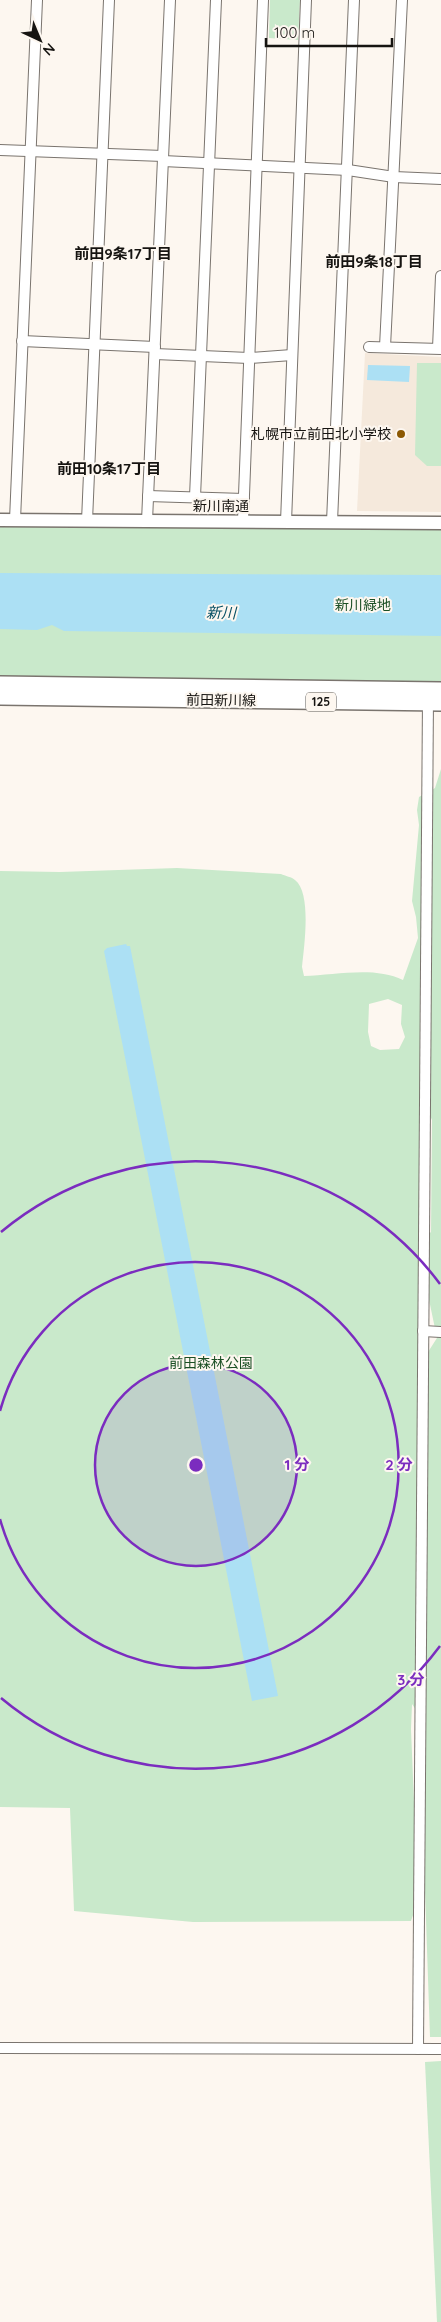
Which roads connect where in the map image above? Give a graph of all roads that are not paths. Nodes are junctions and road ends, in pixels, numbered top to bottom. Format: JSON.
{"nodes":[{"id":1,"x":37,"y":0,"type":"edge"},
{"id":2,"x":109,"y":0,"type":"edge"},
{"id":3,"x":170,"y":0,"type":"edge"},
{"id":4,"x":216,"y":0,"type":"edge"},
{"id":5,"x":263,"y":0,"type":"edge"},
{"id":6,"x":306,"y":0,"type":"edge"},
{"id":7,"x":354,"y":0,"type":"edge"},
{"id":8,"x":402,"y":0,"type":"edge"},
{"id":9,"x":0,"y":150,"type":"edge"},
{"id":10,"x":30,"y":150,"type":"junction"},
{"id":11,"x":102,"y":153,"type":"junction"},
{"id":12,"x":163,"y":158,"type":"junction"},
{"id":13,"x":209,"y":163,"type":"junction"},
{"id":14,"x":256,"y":166,"type":"junction"},
{"id":15,"x":299,"y":168,"type":"junction"},
{"id":16,"x":348,"y":170,"type":"junction"},
{"id":17,"x":394,"y":177,"type":"junction"},
{"id":18,"x":441,"y":179,"type":"edge"},
{"id":19,"x":441,"y":276,"type":"edge"},
{"id":20,"x":22,"y":340,"type":"junction"},
{"id":21,"x":94,"y":345,"type":"junction"},
{"id":22,"x":369,"y":347,"type":"dead end"},
{"id":23,"x":385,"y":347,"type":"junction"},
{"id":24,"x":440,"y":348,"type":"edge"},
{"id":25,"x":155,"y":350,"type":"junction"},
{"id":26,"x":292,"y":355,"type":"junction"},
{"id":27,"x":201,"y":356,"type":"junction"},
{"id":28,"x":249,"y":358,"type":"junction"},
{"id":29,"x":148,"y":496,"type":"junction"},
{"id":30,"x":195,"y":498,"type":"junction"},
{"id":31,"x":244,"y":499,"type":"junction"},
{"id":32,"x":0,"y":520,"type":"edge"},
{"id":33,"x":15,"y":520,"type":"junction"},
{"id":34,"x":87,"y":521,"type":"junction"},
{"id":35,"x":147,"y":521,"type":"junction"},
{"id":36,"x":243,"y":522,"type":"junction"},
{"id":37,"x":286,"y":522,"type":"junction"},
{"id":38,"x":332,"y":522,"type":"junction"},
{"id":39,"x":441,"y":523,"type":"edge"},
{"id":40,"x":0,"y":684,"type":"edge"},
{"id":41,"x":0,"y":697,"type":"edge"},
{"id":42,"x":435,"y":697,"type":"edge"},
{"id":43,"x":423,"y":1332,"type":"junction"},
{"id":44,"x":441,"y":1332,"type":"edge"},
{"id":45,"x":0,"y":2048,"type":"edge"},
{"id":46,"x":418,"y":2049,"type":"junction"},
{"id":47,"x":441,"y":2049,"type":"edge"}],
"edges":[{"from":1,"to":10,"type":"street"},
{"from":2,"to":11,"type":"street"},
{"from":3,"to":12,"type":"street"},
{"from":4,"to":13,"type":"street"},
{"from":5,"to":14,"type":"street"},
{"from":6,"to":15,"type":"street"},
{"from":7,"to":16,"type":"street"},
{"from":8,"to":17,"type":"street"},
{"from":9,"to":10,"type":"street"},
{"from":10,"to":11,"type":"street"},
{"from":10,"to":20,"type":"street"},
{"from":11,"to":12,"type":"street"},
{"from":11,"to":21,"type":"street"},
{"from":12,"to":13,"type":"street"},
{"from":12,"to":25,"type":"street"},
{"from":13,"to":14,"type":"street"},
{"from":13,"to":27,"type":"street"},
{"from":14,"to":15,"type":"street"},
{"from":14,"to":28,"type":"street"},
{"from":15,"to":16,"type":"street"},
{"from":15,"to":26,"type":"street"},
{"from":16,"to":17,"type":"street"},
{"from":16,"to":38,"type":"street"},
{"from":17,"to":18,"type":"street"},
{"from":17,"to":23,"type":"street"},
{"from":19,"to":24,"type":"street"},
{"from":20,"to":21,"type":"street"},
{"from":20,"to":33,"type":"street"},
{"from":21,"to":25,"type":"street"},
{"from":21,"to":34,"type":"street"},
{"from":22,"to":23,"type":"street"},
{"from":23,"to":24,"type":"street"},
{"from":25,"to":27,"type":"street"},
{"from":25,"to":29,"type":"street"},
{"from":26,"to":28,"type":"street"},
{"from":26,"to":37,"type":"street"},
{"from":27,"to":28,"type":"street"},
{"from":27,"to":30,"type":"street"},
{"from":28,"to":31,"type":"street"},
{"from":29,"to":30,"type":"street"},
{"from":29,"to":35,"type":"street"},
{"from":30,"to":31,"type":"street"},
{"from":31,"to":36,"type":"street"},
{"from":32,"to":33,"type":"street","name":"新川南通"},
{"from":33,"to":34,"type":"street","name":"新川南通"},
{"from":34,"to":35,"type":"street","name":"新川南通"},
{"from":35,"to":36,"type":"street","name":"新川南通"},
{"from":36,"to":37,"type":"street","name":"新川南通"},
{"from":37,"to":38,"type":"street","name":"新川南通"},
{"from":38,"to":39,"type":"street","name":"新川南通"},
{"from":40,"to":42,"type":"main road","name":"前田新川線","number":"125"},
{"from":41,"to":42,"type":"main road","name":"前田新川線","number":"125"},
{"from":42,"to":43,"type":"street"},
{"from":43,"to":44,"type":"street"},
{"from":43,"to":46,"type":"street"},
{"from":45,"to":46,"type":"street"},
{"from":46,"to":47,"type":"street"}]}
